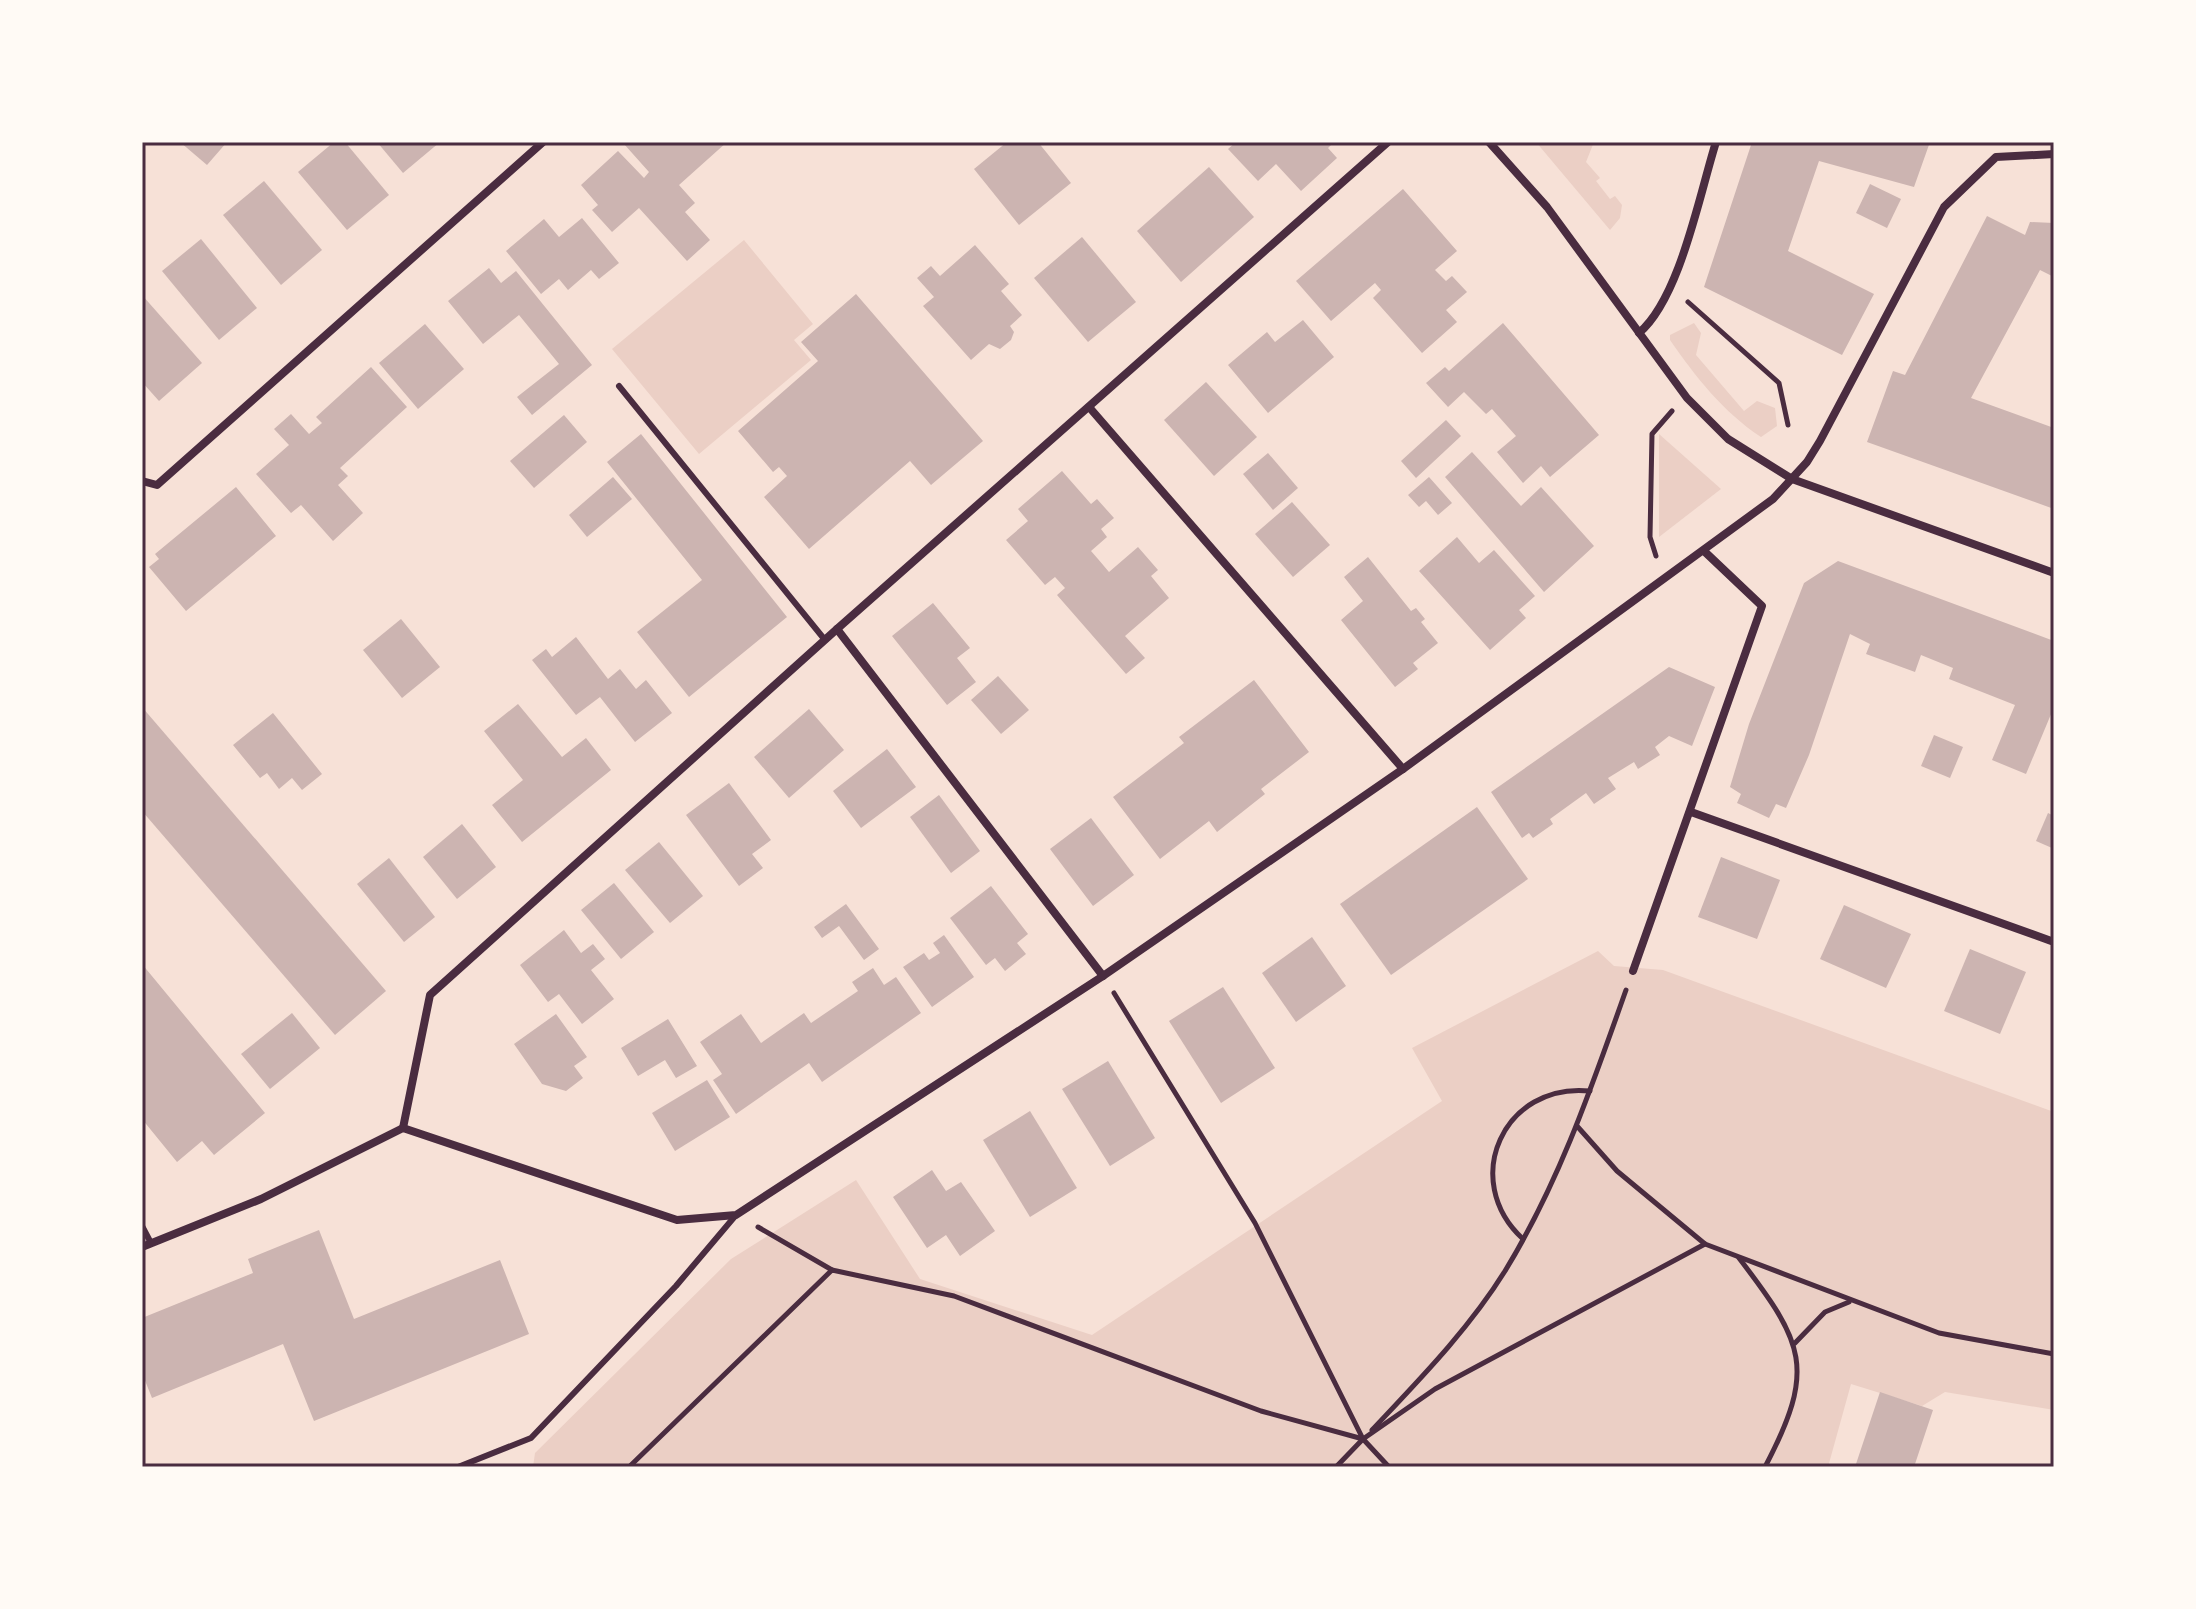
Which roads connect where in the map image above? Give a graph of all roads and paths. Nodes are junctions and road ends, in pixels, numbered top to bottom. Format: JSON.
{"nodes":[{"id":1,"x":543,"y":142,"type":"edge"},
{"id":2,"x":1388,"y":142,"type":"edge"},
{"id":3,"x":1489,"y":142,"type":"edge"},
{"id":4,"x":1716,"y":142,"type":"edge"},
{"id":5,"x":2054,"y":154,"type":"edge"},
{"id":6,"x":1669,"y":294,"type":"junction"},
{"id":7,"x":1639,"y":333,"type":"junction"},
{"id":8,"x":619,"y":386,"type":"dead end"},
{"id":9,"x":1687,"y":398,"type":"junction"},
{"id":10,"x":1089,"y":407,"type":"junction"},
{"id":11,"x":1788,"y":425,"type":"dead end"},
{"id":12,"x":1792,"y":479,"type":"junction"},
{"id":13,"x":142,"y":481,"type":"edge"},
{"id":14,"x":1704,"y":551,"type":"junction"},
{"id":15,"x":2054,"y":573,"type":"edge"},
{"id":16,"x":1666,"y":579,"type":"junction"},
{"id":17,"x":837,"y":629,"type":"junction"},
{"id":18,"x":825,"y":640,"type":"junction"},
{"id":19,"x":1403,"y":769,"type":"junction"},
{"id":20,"x":1691,"y":812,"type":"junction"},
{"id":21,"x":2054,"y":942,"type":"edge"},
{"id":22,"x":1633,"y":971,"type":"joint"},
{"id":23,"x":1103,"y":976,"type":"junction"},
{"id":24,"x":1590,"y":1091,"type":"junction"},
{"id":25,"x":1577,"y":1126,"type":"junction"},
{"id":26,"x":403,"y":1128,"type":"junction"},
{"id":27,"x":736,"y":1215,"type":"junction"},
{"id":28,"x":142,"y":1226,"type":"edge"},
{"id":29,"x":1523,"y":1239,"type":"junction"},
{"id":30,"x":1705,"y":1244,"type":"junction"},
{"id":31,"x":146,"y":1245,"type":"edge"},
{"id":32,"x":1739,"y":1258,"type":"junction"},
{"id":33,"x":832,"y":1270,"type":"junction"},
{"id":34,"x":1849,"y":1302,"type":"junction"},
{"id":35,"x":1794,"y":1344,"type":"junction"},
{"id":36,"x":2054,"y":1354,"type":"edge"},
{"id":37,"x":1363,"y":1439,"type":"junction"},
{"id":38,"x":458,"y":1467,"type":"edge"},
{"id":39,"x":629,"y":1467,"type":"edge"},
{"id":40,"x":1336,"y":1467,"type":"edge"},
{"id":41,"x":1389,"y":1467,"type":"edge"},
{"id":42,"x":1765,"y":1467,"type":"edge"}],
"edges":[{"from":1,"to":13,"type":"street"},
{"from":2,"to":10,"type":"street"},
{"from":3,"to":7,"type":"street"},
{"from":4,"to":6,"type":"street"},
{"from":5,"to":12,"type":"street"},
{"from":6,"to":7,"type":"street"},
{"from":6,"to":11,"type":"path"},
{"from":7,"to":9,"type":"street"},
{"from":8,"to":18,"type":"lane"},
{"from":9,"to":12,"type":"street"},
{"from":9,"to":16,"type":"path"},
{"from":10,"to":17,"type":"street"},
{"from":10,"to":19,"type":"street"},
{"from":12,"to":14,"type":"street"},
{"from":12,"to":15,"type":"street"},
{"from":14,"to":16,"type":"street"},
{"from":14,"to":20,"type":"street"},
{"from":16,"to":19,"type":"street"},
{"from":17,"to":18,"type":"street"},
{"from":17,"to":23,"type":"street"},
{"from":18,"to":26,"type":"street"},
{"from":19,"to":23,"type":"street"},
{"from":20,"to":21,"type":"street"},
{"from":20,"to":22,"type":"street"},
{"from":22,"to":24,"type":"path"},
{"from":23,"to":27,"type":"street"},
{"from":23,"to":37,"type":"path"},
{"from":24,"to":25,"type":"path"},
{"from":24,"to":29,"type":"path"},
{"from":25,"to":29,"type":"path"},
{"from":25,"to":30,"type":"path"},
{"from":26,"to":27,"type":"street"},
{"from":26,"to":31,"type":"street"},
{"from":27,"to":33,"type":"path"},
{"from":27,"to":38,"type":"lane"},
{"from":28,"to":31,"type":"lane"},
{"from":29,"to":37,"type":"path"},
{"from":30,"to":32,"type":"path"},
{"from":30,"to":37,"type":"path"},
{"from":32,"to":34,"type":"path"},
{"from":32,"to":35,"type":"path"},
{"from":33,"to":37,"type":"path"},
{"from":33,"to":39,"type":"path"},
{"from":34,"to":35,"type":"path"},
{"from":34,"to":36,"type":"path"},
{"from":35,"to":42,"type":"path"},
{"from":37,"to":40,"type":"path"},
{"from":37,"to":41,"type":"path"}]}
